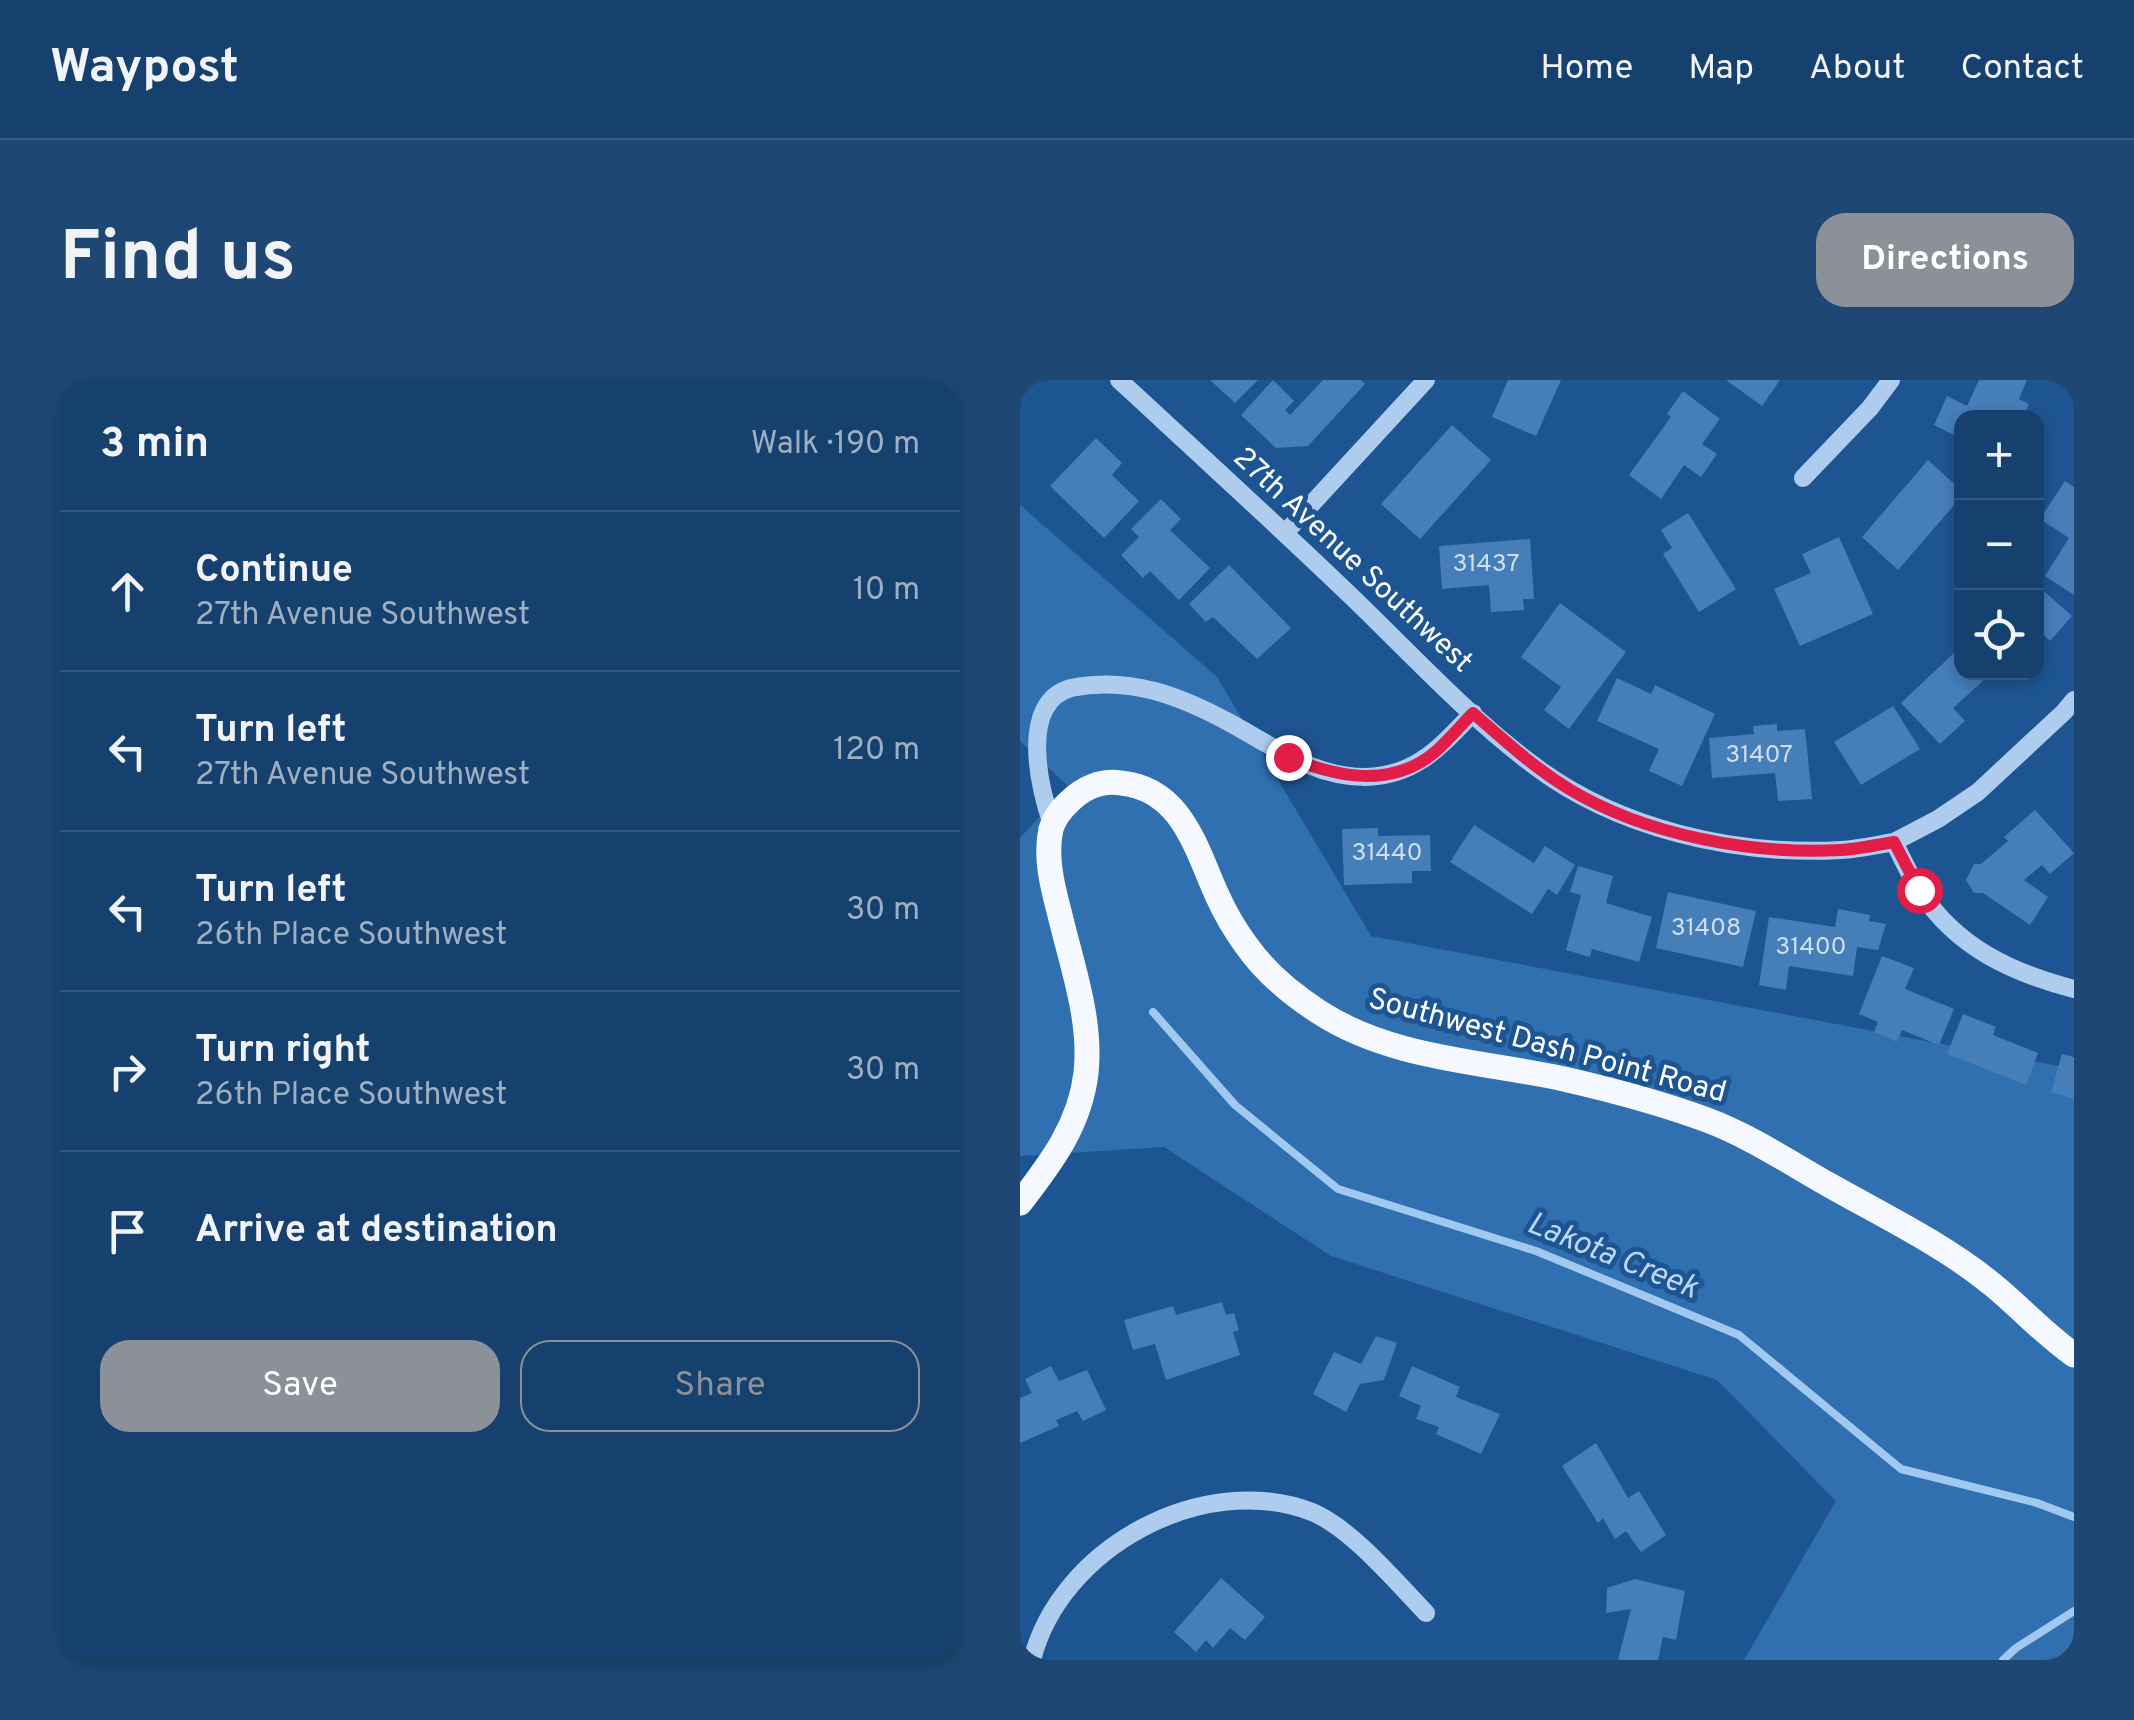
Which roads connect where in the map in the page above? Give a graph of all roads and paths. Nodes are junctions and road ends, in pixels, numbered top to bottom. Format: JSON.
{"nodes":[{"id":1,"x":1119,"y":380,"type":"edge"},
{"id":2,"x":1426,"y":380,"type":"edge"},
{"id":3,"x":1891,"y":380,"type":"edge"},
{"id":4,"x":1803,"y":478,"type":"dead end"},
{"id":5,"x":1285,"y":533,"type":"junction"},
{"id":6,"x":2074,"y":700,"type":"edge"},
{"id":7,"x":1473,"y":713,"type":"junction"},
{"id":8,"x":1052,"y":825,"type":"junction"},
{"id":9,"x":1894,"y":842,"type":"junction"},
{"id":10,"x":2074,"y":989,"type":"edge"},
{"id":11,"x":1020,"y":1204,"type":"edge"},
{"id":12,"x":2074,"y":1355,"type":"edge"},
{"id":13,"x":1426,"y":1613,"type":"dead end"},
{"id":14,"x":1032,"y":1660,"type":"edge"}],
"edges":[{"from":1,"to":5,"type":"street","name":"27th Avenue Southwest"},
{"from":2,"to":5,"type":"street"},
{"from":3,"to":4,"type":"street"},
{"from":5,"to":7,"type":"street","name":"27th Avenue Southwest"},
{"from":6,"to":9,"type":"street","name":"27th Avenue Southwest"},
{"from":7,"to":8,"type":"street"},
{"from":7,"to":9,"type":"street","name":"27th Avenue Southwest"},
{"from":8,"to":11,"type":"main road"},
{"from":8,"to":12,"type":"main road","name":"Southwest Dash Point Road"},
{"from":9,"to":10,"type":"street"},
{"from":13,"to":14,"type":"street"}]}
